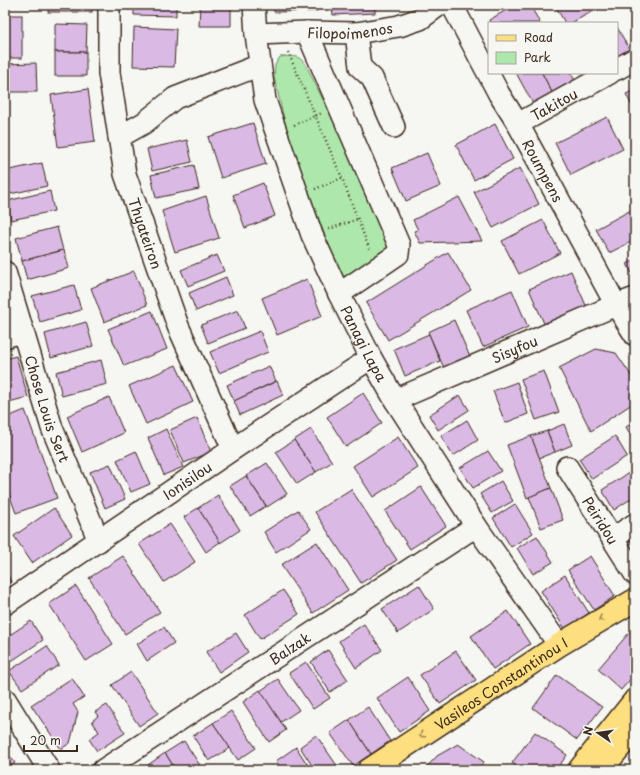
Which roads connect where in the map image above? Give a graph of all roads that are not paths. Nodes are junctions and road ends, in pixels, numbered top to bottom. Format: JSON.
{"nodes":[{"id":1,"x":109,"y":5,"type":"edge"},
{"id":2,"x":254,"y":5,"type":"edge"},
{"id":3,"x":439,"y":5,"type":"edge"},
{"id":4,"x":452,"y":5,"type":"edge"},
{"id":5,"x":308,"y":32,"type":"junction"},
{"id":6,"x":356,"y":33,"type":"junction"},
{"id":7,"x":256,"y":34,"type":"junction"},
{"id":8,"x":635,"y":59,"type":"edge"},
{"id":9,"x":260,"y":65,"type":"junction"},
{"id":10,"x":618,"y":68,"type":"edge"},
{"id":11,"x":488,"y":73,"type":"edge"},
{"id":12,"x":488,"y":74,"type":"edge"},
{"id":13,"x":608,"y":74,"type":"edge"},
{"id":14,"x":518,"y":124,"type":"junction"},
{"id":15,"x":394,"y":127,"type":"dead end"},
{"id":16,"x":119,"y":137,"type":"junction"},
{"id":17,"x":5,"y":272,"type":"edge"},
{"id":18,"x":339,"y":294,"type":"junction"},
{"id":19,"x":625,"y":302,"type":"edge"},
{"id":20,"x":14,"y":334,"type":"edge"},
{"id":21,"x":635,"y":335,"type":"edge"},
{"id":22,"x":371,"y":358,"type":"junction"},
{"id":23,"x":395,"y":400,"type":"junction"},
{"id":24,"x":233,"y":450,"type":"junction"},
{"id":25,"x":567,"y":467,"type":"dead end"},
{"id":26,"x":635,"y":524,"type":"edge"},
{"id":27,"x":476,"y":526,"type":"junction"},
{"id":28,"x":612,"y":538,"type":"junction"},
{"id":29,"x":99,"y":541,"type":"junction"},
{"id":30,"x":635,"y":574,"type":"edge"},
{"id":31,"x":635,"y":600,"type":"edge"},
{"id":32,"x":5,"y":604,"type":"edge"},
{"id":33,"x":559,"y":645,"type":"junction"},
{"id":34,"x":5,"y":699,"type":"edge"},
{"id":35,"x":635,"y":700,"type":"edge"},
{"id":36,"x":634,"y":733,"type":"edge"},
{"id":37,"x":607,"y":763,"type":"edge"},
{"id":38,"x":49,"y":770,"type":"edge"},
{"id":39,"x":103,"y":770,"type":"edge"},
{"id":40,"x":369,"y":770,"type":"edge"},
{"id":41,"x":580,"y":770,"type":"edge"}],
"edges":[{"from":1,"to":16,"type":"street","name":"Thyateiron"},
{"from":2,"to":7,"type":"street","name":"Panagi Lapa"},
{"from":3,"to":6,"type":"street","name":"Filopoimenos"},
{"from":4,"to":11,"type":"street","name":"Roumpens"},
{"from":5,"to":6,"type":"street","name":"Filopoimenos"},
{"from":5,"to":7,"type":"street","name":"Filopoimenos"},
{"from":5,"to":18,"type":"street"},
{"from":6,"to":15,"type":"street"},
{"from":7,"to":9,"type":"street","name":"Panagi Lapa"},
{"from":8,"to":10,"type":"street"},
{"from":9,"to":16,"type":"street"},
{"from":9,"to":18,"type":"street","name":"Panagi Lapa"},
{"from":12,"to":14,"type":"street","name":"Roumpens"},
{"from":13,"to":14,"type":"street","name":"Takitou"},
{"from":14,"to":19,"type":"street","name":"Roumpens"},
{"from":16,"to":24,"type":"street","name":"Thyateiron"},
{"from":17,"to":20,"type":"street","name":"Chose Louis Sert"},
{"from":18,"to":22,"type":"street","name":"Panagi Lapa"},
{"from":19,"to":21,"type":"street","name":"Roumpens"},
{"from":19,"to":23,"type":"street","name":"Sisyfou"},
{"from":20,"to":29,"type":"street","name":"Chose Louis Sert"},
{"from":22,"to":23,"type":"street","name":"Panagi Lapa"},
{"from":22,"to":24,"type":"street","name":"Ionisilou"},
{"from":23,"to":27,"type":"street","name":"Panagi Lapa"},
{"from":24,"to":29,"type":"street","name":"Ionisilou"},
{"from":25,"to":28,"type":"street","name":"Peiridou"},
{"from":26,"to":28,"type":"street"},
{"from":27,"to":33,"type":"street","name":"Panagi Lapa"},
{"from":27,"to":39,"type":"street","name":"Balzak"},
{"from":28,"to":30,"type":"street","name":"Peiridou"},
{"from":29,"to":32,"type":"street","name":"Ionisilou"},
{"from":31,"to":33,"type":"main road","name":"Vasileos Constantinou I","one_way":true},
{"from":33,"to":40,"type":"main road","name":"Vasileos Constantinou I","one_way":true},
{"from":34,"to":38,"type":"street"},
{"from":35,"to":41,"type":"main road"},
{"from":36,"to":37,"type":"main road"}]}
